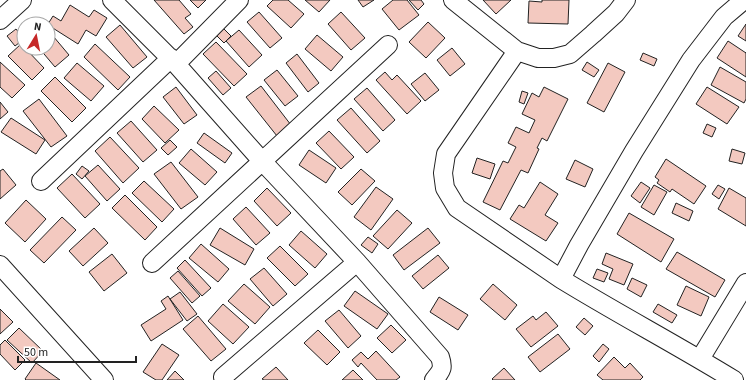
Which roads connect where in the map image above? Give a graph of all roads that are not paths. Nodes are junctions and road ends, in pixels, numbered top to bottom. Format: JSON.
{"nodes":[{"id":1,"x":22,"y":0,"type":"edge"},
{"id":2,"x":112,"y":0,"type":"edge"},
{"id":3,"x":239,"y":0,"type":"edge"},
{"id":4,"x":453,"y":0,"type":"edge"},
{"id":5,"x":626,"y":0,"type":"edge"},
{"id":6,"x":744,"y":0,"type":"edge"},
{"id":7,"x":0,"y":20,"type":"edge"},
{"id":8,"x":388,"y":45,"type":"dead end"},
{"id":9,"x":517,"y":51,"type":"junction"},
{"id":10,"x":174,"y":61,"type":"junction"},
{"id":11,"x":262,"y":161,"type":"junction"},
{"id":12,"x":41,"y":181,"type":"dead end"},
{"id":13,"x":357,"y":262,"type":"junction"},
{"id":14,"x":152,"y":263,"type":"dead end"},
{"id":15,"x":0,"y":265,"type":"edge"},
{"id":16,"x":561,"y":279,"type":"junction"},
{"id":17,"x":746,"y":284,"type":"edge"},
{"id":18,"x":700,"y":358,"type":"junction"},
{"id":19,"x":223,"y":377,"type":"dead end"},
{"id":20,"x":104,"y":380,"type":"edge"},
{"id":21,"x":434,"y":380,"type":"edge"},
{"id":22,"x":734,"y":380,"type":"edge"}],
"edges":[{"from":1,"to":7,"type":"street"},
{"from":2,"to":10,"type":"street"},
{"from":3,"to":10,"type":"street"},
{"from":4,"to":9,"type":"street"},
{"from":5,"to":9,"type":"street"},
{"from":6,"to":16,"type":"street"},
{"from":8,"to":11,"type":"street"},
{"from":9,"to":16,"type":"street"},
{"from":10,"to":11,"type":"street"},
{"from":10,"to":12,"type":"street"},
{"from":11,"to":13,"type":"street"},
{"from":11,"to":14,"type":"street"},
{"from":13,"to":19,"type":"street"},
{"from":13,"to":21,"type":"street"},
{"from":15,"to":20,"type":"street"},
{"from":16,"to":18,"type":"street"},
{"from":17,"to":18,"type":"street"},
{"from":18,"to":22,"type":"street"}]}
